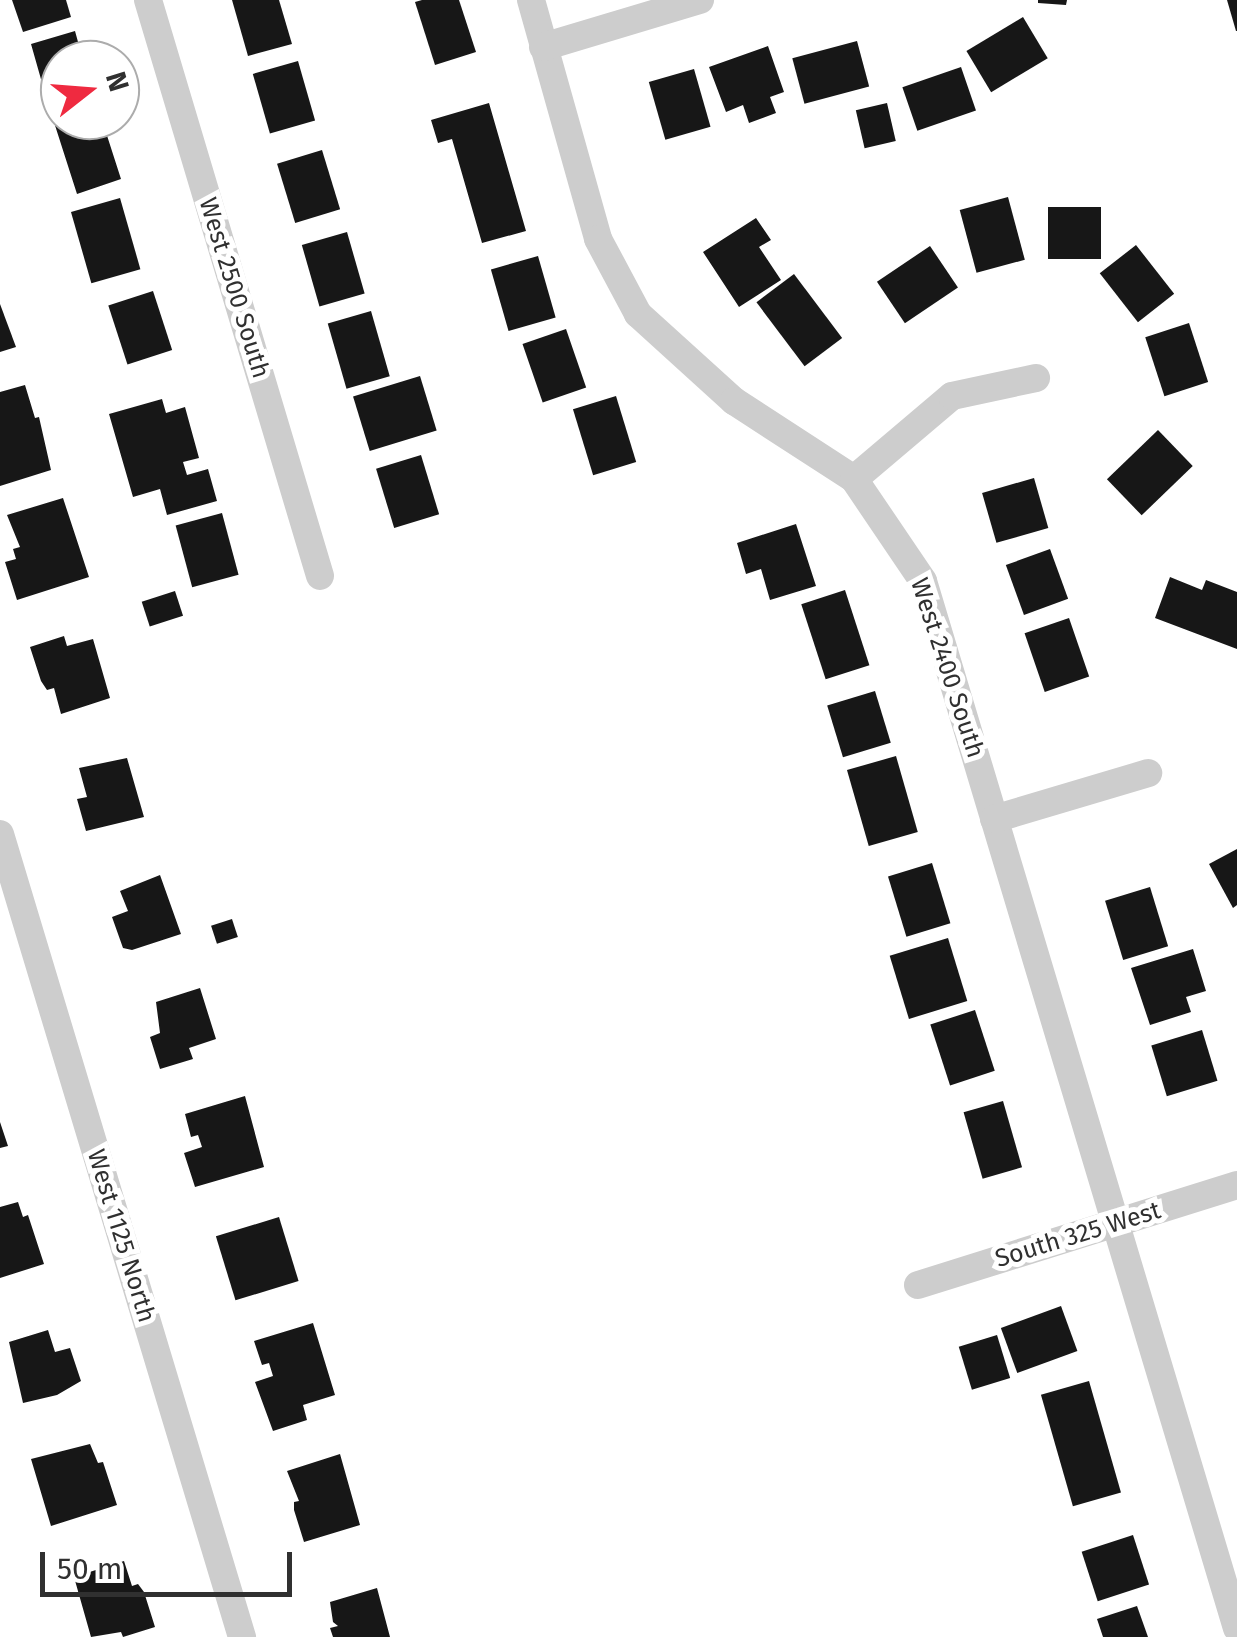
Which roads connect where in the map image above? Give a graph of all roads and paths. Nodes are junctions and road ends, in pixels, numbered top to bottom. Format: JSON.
{"nodes":[{"id":1,"x":148,"y":0,"type":"edge"},
{"id":2,"x":531,"y":0,"type":"edge"},
{"id":3,"x":700,"y":0,"type":"edge"},
{"id":4,"x":543,"y":46,"type":"junction"},
{"id":5,"x":1036,"y":378,"type":"dead end"},
{"id":6,"x":854,"y":479,"type":"junction"},
{"id":7,"x":320,"y":576,"type":"dead end"},
{"id":8,"x":1148,"y":773,"type":"dead end"},
{"id":9,"x":994,"y":819,"type":"junction"},
{"id":10,"x":2,"y":848,"type":"edge"},
{"id":11,"x":1237,"y":1185,"type":"edge"},
{"id":12,"x":1116,"y":1222,"type":"junction"},
{"id":13,"x":918,"y":1285,"type":"dead end"},
{"id":14,"x":1234,"y":1610,"type":"edge"},
{"id":15,"x":242,"y":1637,"type":"edge"}],
"edges":[{"from":1,"to":7,"type":"street","name":"West 2500 South"},
{"from":2,"to":4,"type":"street","name":"West 2400 South"},
{"from":3,"to":4,"type":"street"},
{"from":4,"to":6,"type":"street","name":"West 2400 South"},
{"from":5,"to":6,"type":"street"},
{"from":6,"to":9,"type":"street","name":"West 2400 South"},
{"from":8,"to":9,"type":"street"},
{"from":9,"to":12,"type":"street","name":"West 2400 South"},
{"from":10,"to":15,"type":"street","name":"West 1125 North"},
{"from":11,"to":12,"type":"street","name":"South 325 West"},
{"from":12,"to":13,"type":"street","name":"South 325 West"},
{"from":12,"to":14,"type":"street","name":"West 2400 South"}]}
